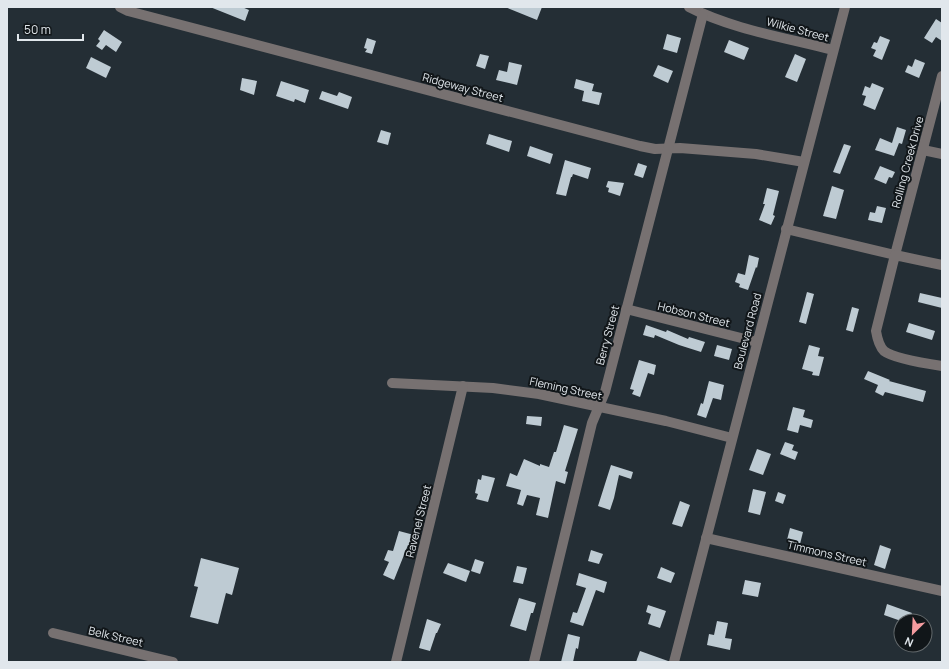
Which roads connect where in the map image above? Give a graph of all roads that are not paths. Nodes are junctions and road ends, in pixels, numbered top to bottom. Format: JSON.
{"nodes":[{"id":1,"x":120,"y":7,"type":"edge"},
{"id":2,"x":689,"y":7,"type":"edge"},
{"id":3,"x":845,"y":7,"type":"edge"},
{"id":4,"x":703,"y":14,"type":"junction"},
{"id":5,"x":833,"y":50,"type":"junction"},
{"id":6,"x":942,"y":76,"type":"edge"},
{"id":7,"x":668,"y":148,"type":"junction"},
{"id":8,"x":923,"y":150,"type":"junction"},
{"id":9,"x":942,"y":154,"type":"edge"},
{"id":10,"x":804,"y":162,"type":"junction"},
{"id":11,"x":786,"y":229,"type":"junction"},
{"id":12,"x":895,"y":254,"type":"junction"},
{"id":13,"x":942,"y":265,"type":"edge"},
{"id":14,"x":626,"y":309,"type":"junction"},
{"id":15,"x":757,"y":342,"type":"junction"},
{"id":16,"x":942,"y":366,"type":"edge"},
{"id":17,"x":392,"y":383,"type":"dead end"},
{"id":18,"x":463,"y":386,"type":"junction"},
{"id":19,"x":599,"y":407,"type":"junction"},
{"id":20,"x":732,"y":438,"type":"junction"},
{"id":21,"x":706,"y":538,"type":"junction"},
{"id":22,"x":942,"y":591,"type":"edge"},
{"id":23,"x":53,"y":633,"type":"dead end"},
{"id":24,"x":173,"y":662,"type":"edge"},
{"id":25,"x":396,"y":662,"type":"edge"},
{"id":26,"x":534,"y":662,"type":"edge"},
{"id":27,"x":674,"y":662,"type":"edge"}],
"edges":[{"from":1,"to":7,"type":"street","name":"Ridgeway Street"},
{"from":2,"to":4,"type":"street","name":"Wilkie Street"},
{"from":3,"to":5,"type":"street","name":"Boulevard Road"},
{"from":4,"to":5,"type":"street","name":"Wilkie Street"},
{"from":4,"to":7,"type":"street","name":"Berry Street"},
{"from":5,"to":10,"type":"street","name":"Boulevard Road"},
{"from":6,"to":8,"type":"street","name":"Rolling Creek Drive"},
{"from":7,"to":10,"type":"street","name":"Ridgeway Street"},
{"from":7,"to":14,"type":"street","name":"Berry Street"},
{"from":8,"to":9,"type":"street"},
{"from":8,"to":12,"type":"street","name":"Rolling Creek Drive"},
{"from":10,"to":11,"type":"street","name":"Boulevard Road"},
{"from":11,"to":12,"type":"street"},
{"from":11,"to":15,"type":"street","name":"Boulevard Road"},
{"from":12,"to":13,"type":"street"},
{"from":12,"to":16,"type":"street","name":"Rolling Creek Drive"},
{"from":14,"to":15,"type":"street","name":"Hobson Street"},
{"from":14,"to":19,"type":"street","name":"Berry Street"},
{"from":15,"to":20,"type":"street","name":"Boulevard Road"},
{"from":17,"to":18,"type":"street","name":"Fleming Street"},
{"from":18,"to":19,"type":"street","name":"Fleming Street"},
{"from":18,"to":25,"type":"street","name":"Ravenel Street"},
{"from":19,"to":20,"type":"street","name":"Fleming Street"},
{"from":19,"to":26,"type":"street","name":"Berry Street"},
{"from":20,"to":21,"type":"street","name":"Boulevard Road"},
{"from":21,"to":22,"type":"street","name":"Timmons Street"},
{"from":21,"to":27,"type":"street","name":"Boulevard Road"},
{"from":23,"to":24,"type":"street","name":"Belk Street"}]}
